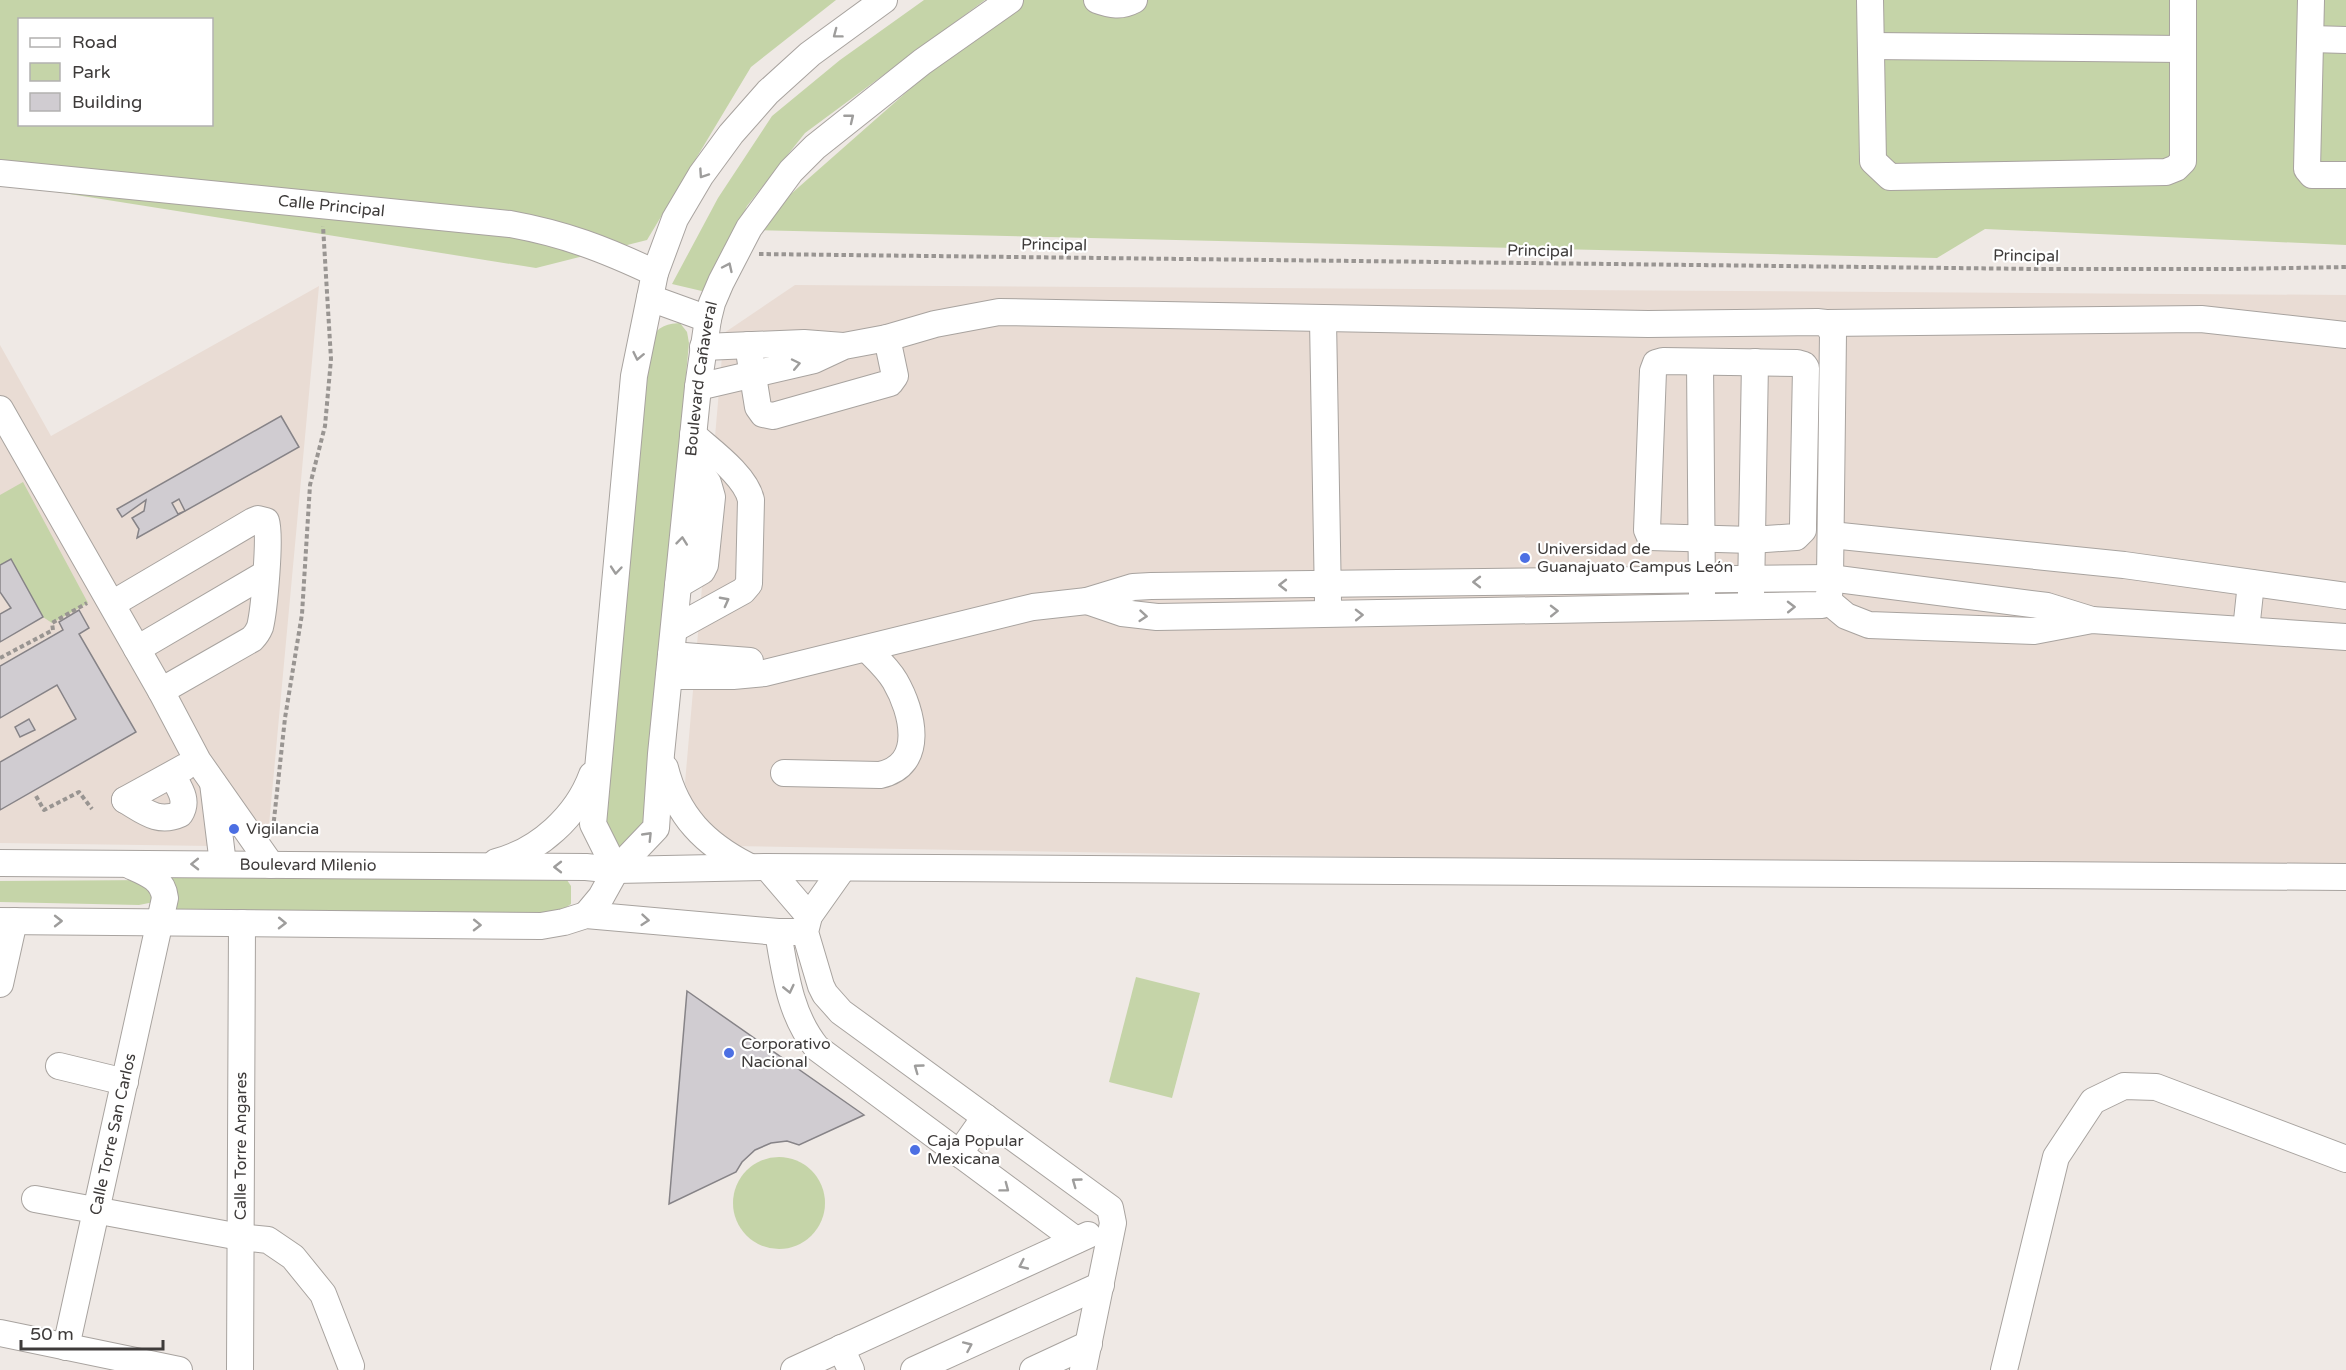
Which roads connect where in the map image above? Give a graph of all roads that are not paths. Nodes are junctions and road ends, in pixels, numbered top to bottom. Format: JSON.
{"nodes":[{"id":1,"x":884,"y":0,"type":"edge"},
{"id":2,"x":1010,"y":0,"type":"edge"},
{"id":3,"x":1097,"y":0,"type":"edge"},
{"id":4,"x":1134,"y":0,"type":"edge"},
{"id":5,"x":1870,"y":0,"type":"edge"},
{"id":6,"x":2183,"y":0,"type":"edge"},
{"id":7,"x":2311,"y":0,"type":"edge"},
{"id":8,"x":2311,"y":39,"type":"junction"},
{"id":9,"x":2346,"y":40,"type":"edge"},
{"id":10,"x":1871,"y":46,"type":"junction"},
{"id":11,"x":2182,"y":49,"type":"junction"},
{"id":12,"x":0,"y":173,"type":"edge"},
{"id":13,"x":2346,"y":175,"type":"edge"},
{"id":14,"x":655,"y":273,"type":"junction"},
{"id":15,"x":650,"y":298,"type":"junction"},
{"id":16,"x":708,"y":319,"type":"junction"},
{"id":17,"x":1323,"y":320,"type":"junction"},
{"id":18,"x":1826,"y":324,"type":"junction"},
{"id":19,"x":2346,"y":335,"type":"edge"},
{"id":20,"x":886,"y":338,"type":"junction"},
{"id":21,"x":748,"y":345,"type":"junction"},
{"id":22,"x":844,"y":346,"type":"junction"},
{"id":23,"x":703,"y":347,"type":"junction"},
{"id":24,"x":1700,"y":362,"type":"junction"},
{"id":25,"x":1755,"y":362,"type":"junction"},
{"id":26,"x":753,"y":373,"type":"junction"},
{"id":27,"x":698,"y":387,"type":"junction"},
{"id":28,"x":0,"y":409,"type":"edge"},
{"id":29,"x":692,"y":446,"type":"junction"},
{"id":30,"x":1831,"y":535,"type":"junction"},
{"id":31,"x":1701,"y":540,"type":"junction"},
{"id":32,"x":1752,"y":540,"type":"junction"},
{"id":33,"x":265,"y":574,"type":"junction"},
{"id":34,"x":1752,"y":579,"type":"junction"},
{"id":35,"x":1702,"y":580,"type":"junction"},
{"id":36,"x":2251,"y":583,"type":"junction"},
{"id":37,"x":1327,"y":585,"type":"junction"},
{"id":38,"x":1829,"y":590,"type":"junction"},
{"id":39,"x":2346,"y":596,"type":"edge"},
{"id":40,"x":108,"y":598,"type":"junction"},
{"id":41,"x":1087,"y":601,"type":"junction"},
{"id":42,"x":1702,"y":608,"type":"junction"},
{"id":43,"x":1751,"y":608,"type":"junction"},
{"id":44,"x":1328,"y":615,"type":"junction"},
{"id":45,"x":2092,"y":620,"type":"junction"},
{"id":46,"x":674,"y":628,"type":"junction"},
{"id":47,"x":2246,"y":630,"type":"junction"},
{"id":48,"x":2346,"y":637,"type":"edge"},
{"id":49,"x":867,"y":649,"type":"junction"},
{"id":50,"x":137,"y":650,"type":"junction"},
{"id":51,"x":670,"y":666,"type":"junction"},
{"id":52,"x":161,"y":691,"type":"junction"},
{"id":53,"x":661,"y":754,"type":"junction"},
{"id":54,"x":598,"y":758,"type":"junction"},
{"id":55,"x":206,"y":770,"type":"junction"},
{"id":56,"x":784,"y":773,"type":"dead end"},
{"id":57,"x":171,"y":775,"type":"dead end"},
{"id":58,"x":0,"y":863,"type":"edge"},
{"id":59,"x":223,"y":864,"type":"junction"},
{"id":60,"x":271,"y":865,"type":"junction"},
{"id":61,"x":130,"y":866,"type":"junction"},
{"id":62,"x":478,"y":867,"type":"junction"},
{"id":63,"x":759,"y":867,"type":"junction"},
{"id":64,"x":843,"y":868,"type":"junction"},
{"id":65,"x":616,"y":870,"type":"junction"},
{"id":66,"x":2346,"y":877,"type":"edge"},
{"id":67,"x":586,"y":915,"type":"junction"},
{"id":68,"x":7,"y":921,"type":"edge"},
{"id":69,"x":161,"y":921,"type":"junction"},
{"id":70,"x":242,"y":923,"type":"junction"},
{"id":71,"x":807,"y":924,"type":"junction"},
{"id":72,"x":778,"y":932,"type":"junction"},
{"id":73,"x":0,"y":984,"type":"edge"},
{"id":74,"x":832,"y":1003,"type":"junction"},
{"id":75,"x":804,"y":1029,"type":"junction"},
{"id":76,"x":59,"y":1066,"type":"dead end"},
{"id":77,"x":125,"y":1082,"type":"junction"},
{"id":78,"x":985,"y":1117,"type":"junction"},
{"id":79,"x":959,"y":1154,"type":"junction"},
{"id":80,"x":2346,"y":1159,"type":"edge"},
{"id":81,"x":35,"y":1198,"type":"dead end"},
{"id":82,"x":97,"y":1210,"type":"junction"},
{"id":83,"x":1113,"y":1223,"type":"junction"},
{"id":84,"x":240,"y":1237,"type":"junction"},
{"id":85,"x":1076,"y":1240,"type":"junction"},
{"id":86,"x":1101,"y":1285,"type":"junction"},
{"id":87,"x":0,"y":1333,"type":"edge"},
{"id":88,"x":1089,"y":1344,"type":"junction"},
{"id":89,"x":66,"y":1347,"type":"junction"},
{"id":90,"x":846,"y":1359,"type":"edge"},
{"id":91,"x":351,"y":1366,"type":"dead end"},
{"id":92,"x":179,"y":1370,"type":"edge"},
{"id":93,"x":240,"y":1370,"type":"edge"},
{"id":94,"x":794,"y":1370,"type":"edge"},
{"id":95,"x":914,"y":1370,"type":"edge"},
{"id":96,"x":1033,"y":1370,"type":"edge"},
{"id":97,"x":1083,"y":1370,"type":"edge"},
{"id":98,"x":2004,"y":1370,"type":"edge"}],
"edges":[{"from":1,"to":14,"type":"street","one_way":true},
{"from":16,"to":2,"type":"street","name":"Boulevard Cañaveral","one_way":true},
{"from":3,"to":4,"type":"street"},
{"from":5,"to":10,"type":"street"},
{"from":6,"to":11,"type":"street"},
{"from":7,"to":8,"type":"street"},
{"from":8,"to":9,"type":"street"},
{"from":8,"to":13,"type":"street"},
{"from":10,"to":11,"type":"street"},
{"from":10,"to":11,"type":"street"},
{"from":12,"to":14,"type":"street","name":"Calle Principal"},
{"from":14,"to":15,"type":"street"},
{"from":15,"to":16,"type":"street"},
{"from":15,"to":54,"type":"street","one_way":true},
{"from":16,"to":23,"type":"street","name":"Boulevard Cañaveral"},
{"from":17,"to":18,"type":"street"},
{"from":17,"to":20,"type":"street"},
{"from":17,"to":37,"type":"street"},
{"from":18,"to":19,"type":"street"},
{"from":18,"to":30,"type":"street"},
{"from":20,"to":22,"type":"street"},
{"from":20,"to":26,"type":"street"},
{"from":21,"to":22,"type":"street"},
{"from":21,"to":23,"type":"street"},
{"from":21,"to":26,"type":"street"},
{"from":26,"to":22,"type":"street","one_way":true},
{"from":23,"to":27,"type":"street","name":"Boulevard Cañaveral"},
{"from":24,"to":25,"type":"street"},
{"from":24,"to":31,"type":"street"},
{"from":24,"to":31,"type":"street"},
{"from":25,"to":32,"type":"street"},
{"from":25,"to":32,"type":"street"},
{"from":26,"to":27,"type":"street"},
{"from":27,"to":29,"type":"street","name":"Boulevard Cañaveral"},
{"from":28,"to":40,"type":"street"},
{"from":46,"to":29,"type":"street","name":"Boulevard Cañaveral","one_way":true},
{"from":46,"to":29,"type":"street","one_way":true},
{"from":30,"to":36,"type":"street"},
{"from":30,"to":38,"type":"street"},
{"from":31,"to":32,"type":"street"},
{"from":31,"to":35,"type":"street"},
{"from":32,"to":34,"type":"street"},
{"from":33,"to":40,"type":"street"},
{"from":33,"to":50,"type":"street"},
{"from":33,"to":52,"type":"street"},
{"from":34,"to":35,"type":"street"},
{"from":34,"to":38,"type":"street"},
{"from":34,"to":43,"type":"street"},
{"from":35,"to":37,"type":"street","one_way":true},
{"from":35,"to":42,"type":"street"},
{"from":36,"to":39,"type":"street"},
{"from":36,"to":47,"type":"street"},
{"from":37,"to":41,"type":"street","one_way":true},
{"from":37,"to":44,"type":"street"},
{"from":43,"to":38,"type":"street","one_way":true},
{"from":38,"to":45,"type":"street"},
{"from":38,"to":45,"type":"street"},
{"from":40,"to":50,"type":"street"},
{"from":41,"to":44,"type":"street","one_way":true},
{"from":41,"to":49,"type":"street"},
{"from":42,"to":43,"type":"street"},
{"from":44,"to":42,"type":"street","one_way":true},
{"from":45,"to":47,"type":"street"},
{"from":46,"to":51,"type":"street","name":"Boulevard Cañaveral"},
{"from":47,"to":48,"type":"street"},
{"from":49,"to":51,"type":"street"},
{"from":49,"to":56,"type":"street"},
{"from":50,"to":52,"type":"street"},
{"from":51,"to":53,"type":"street","name":"Boulevard Cañaveral"},
{"from":52,"to":55,"type":"street"},
{"from":53,"to":63,"type":"street"},
{"from":65,"to":53,"type":"street","name":"Boulevard Cañaveral","one_way":true},
{"from":54,"to":62,"type":"street"},
{"from":54,"to":65,"type":"street"},
{"from":55,"to":57,"type":"street"},
{"from":55,"to":59,"type":"street"},
{"from":55,"to":60,"type":"street"},
{"from":58,"to":61,"type":"street","name":"Boulevard Milenio"},
{"from":59,"to":60,"type":"street","name":"Boulevard Milenio"},
{"from":59,"to":61,"type":"street","name":"Boulevard Milenio","one_way":true},
{"from":60,"to":62,"type":"street","name":"Boulevard Milenio"},
{"from":61,"to":69,"type":"street","name":"Calle Torre San Carlos"},
{"from":65,"to":62,"type":"street","name":"Boulevard Milenio","one_way":true},
{"from":63,"to":64,"type":"street","name":"Boulevard Milenio"},
{"from":63,"to":65,"type":"street","name":"Boulevard Milenio"},
{"from":63,"to":71,"type":"street"},
{"from":64,"to":66,"type":"street","name":"Boulevard Milenio"},
{"from":64,"to":71,"type":"street"},
{"from":65,"to":67,"type":"street","name":"Boulevard Cañaveral"},
{"from":70,"to":67,"type":"street","one_way":true},
{"from":67,"to":72,"type":"street","one_way":true},
{"from":68,"to":69,"type":"street","one_way":true},
{"from":68,"to":73,"type":"street"},
{"from":69,"to":70,"type":"street"},
{"from":69,"to":77,"type":"street","name":"Calle Torre San Carlos"},
{"from":70,"to":84,"type":"street","name":"Calle Torre Angares"},
{"from":71,"to":72,"type":"street"},
{"from":71,"to":74,"type":"street"},
{"from":72,"to":75,"type":"street","one_way":true},
{"from":74,"to":75,"type":"street"},
{"from":78,"to":74,"type":"street","one_way":true},
{"from":75,"to":79,"type":"street"},
{"from":76,"to":77,"type":"street"},
{"from":77,"to":82,"type":"street","name":"Calle Torre San Carlos"},
{"from":78,"to":79,"type":"street"},
{"from":83,"to":78,"type":"street","one_way":true},
{"from":79,"to":85,"type":"street","one_way":true},
{"from":80,"to":98,"type":"street"},
{"from":81,"to":82,"type":"street"},
{"from":82,"to":84,"type":"street"},
{"from":82,"to":89,"type":"street","name":"Calle Torre San Carlos"},
{"from":83,"to":85,"type":"street"},
{"from":83,"to":86,"type":"street"},
{"from":84,"to":91,"type":"street"},
{"from":84,"to":93,"type":"street","name":"Calle Torre Angares"},
{"from":85,"to":90,"type":"street","one_way":true},
{"from":86,"to":88,"type":"street"},
{"from":95,"to":86,"type":"street","one_way":true},
{"from":87,"to":89,"type":"street"},
{"from":88,"to":96,"type":"street"},
{"from":88,"to":97,"type":"street"},
{"from":89,"to":92,"type":"street"},
{"from":90,"to":94,"type":"street"}]}
